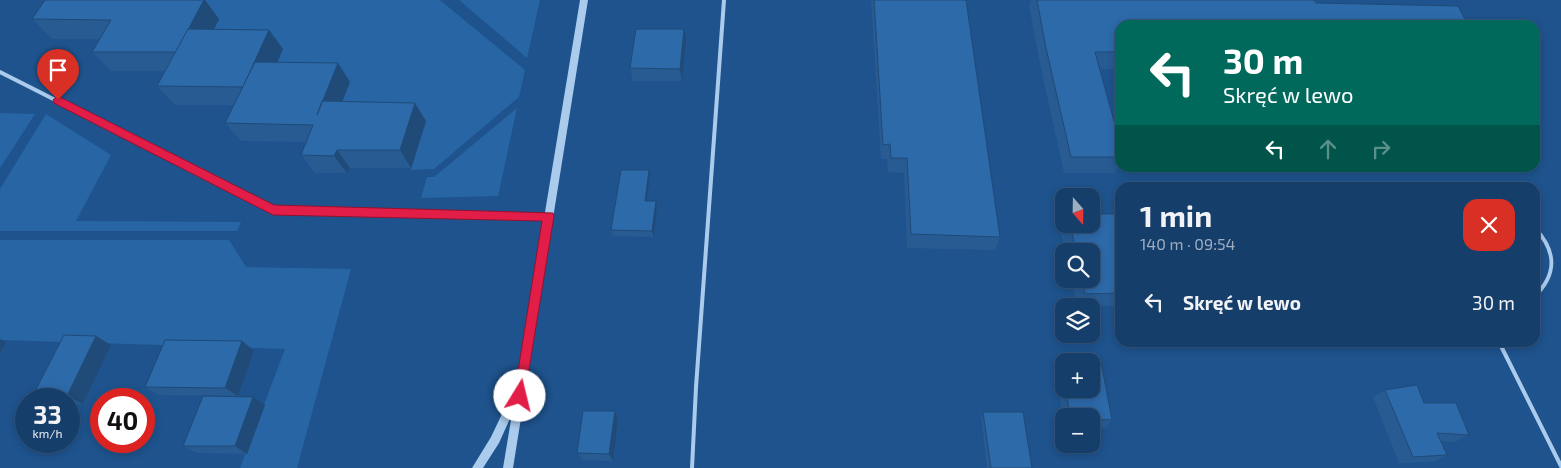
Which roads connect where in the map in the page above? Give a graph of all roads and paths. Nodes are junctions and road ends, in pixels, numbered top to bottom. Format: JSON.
{"nodes":[{"id":1,"x":584,"y":0,"type":"edge"},
{"id":2,"x":724,"y":0,"type":"edge"},
{"id":3,"x":0,"y":72,"type":"edge"},
{"id":4,"x":549,"y":216,"type":"junction"},
{"id":5,"x":1540,"y":233,"type":"edge"},
{"id":6,"x":1540,"y":291,"type":"edge"},
{"id":7,"x":1502,"y":347,"type":"edge"},
{"id":8,"x":523,"y":378,"type":"junction"},
{"id":9,"x":1561,"y":466,"type":"edge"},
{"id":10,"x":477,"y":468,"type":"edge"},
{"id":11,"x":508,"y":468,"type":"edge"},
{"id":12,"x":692,"y":468,"type":"edge"}],
"edges":[{"from":1,"to":4,"type":"street"},
{"from":2,"to":12,"type":"lane"},
{"from":3,"to":4,"type":"lane"},
{"from":4,"to":8,"type":"street"},
{"from":5,"to":6,"type":"lane"},
{"from":7,"to":9,"type":"lane"},
{"from":8,"to":10,"type":"street"},
{"from":8,"to":11,"type":"street"}]}
